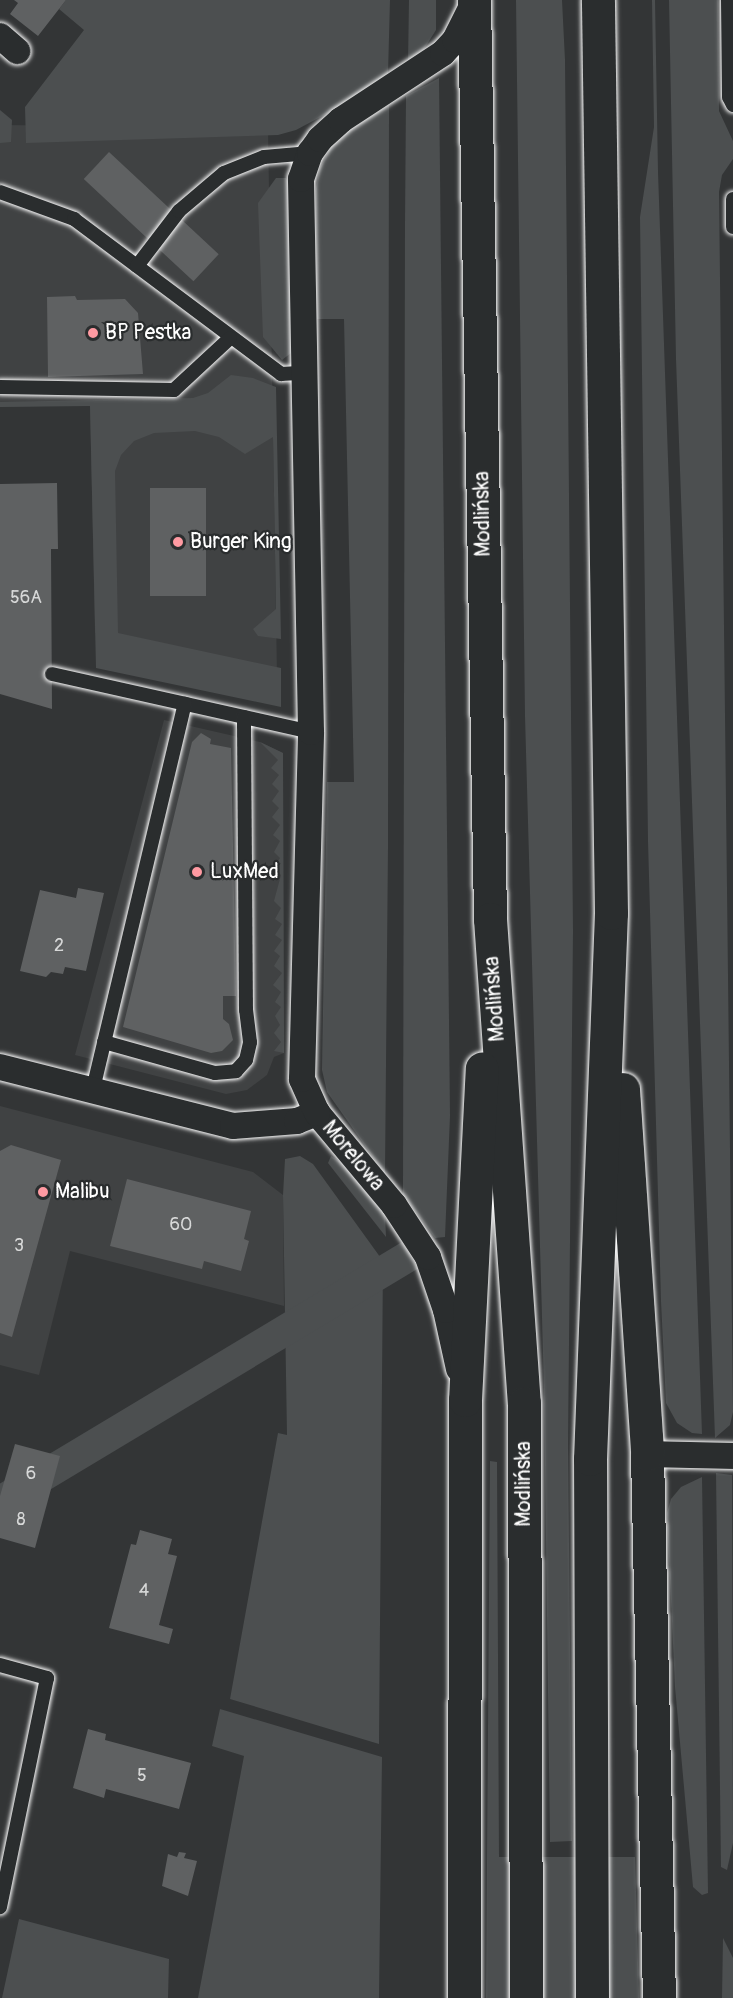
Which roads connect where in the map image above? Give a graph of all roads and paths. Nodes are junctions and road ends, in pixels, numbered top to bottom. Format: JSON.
{"nodes":[{"id":1,"x":474,"y":0,"type":"edge"},
{"id":2,"x":598,"y":0,"type":"edge"},
{"id":3,"x":728,"y":0,"type":"edge"},
{"id":4,"x":733,"y":105,"type":"edge"},
{"id":5,"x":310,"y":153,"type":"junction"},
{"id":6,"x":0,"y":192,"type":"edge"},
{"id":7,"x":733,"y":200,"type":"edge"},
{"id":8,"x":733,"y":227,"type":"edge"},
{"id":9,"x":137,"y":266,"type":"junction"},
{"id":10,"x":230,"y":338,"type":"junction"},
{"id":11,"x":303,"y":373,"type":"junction"},
{"id":12,"x":0,"y":387,"type":"edge"},
{"id":13,"x":52,"y":674,"type":"dead end"},
{"id":14,"x":185,"y":704,"type":"junction"},
{"id":15,"x":244,"y":717,"type":"junction"},
{"id":16,"x":311,"y":732,"type":"junction"},
{"id":17,"x":611,"y":914,"type":"junction"},
{"id":18,"x":490,"y":919,"type":"junction"},
{"id":19,"x":104,"y":1042,"type":"junction"},
{"id":20,"x":0,"y":1067,"type":"edge"},
{"id":21,"x":93,"y":1089,"type":"junction"},
{"id":22,"x":316,"y":1113,"type":"junction"},
{"id":23,"x":465,"y":1400,"type":"junction"},
{"id":24,"x":647,"y":1454,"type":"junction"},
{"id":25,"x":733,"y":1456,"type":"edge"},
{"id":26,"x":0,"y":1665,"type":"edge"},
{"id":27,"x":0,"y":1907,"type":"edge"},
{"id":28,"x":464,"y":1998,"type":"edge"},
{"id":29,"x":526,"y":1998,"type":"edge"},
{"id":30,"x":592,"y":1998,"type":"edge"},
{"id":31,"x":659,"y":1998,"type":"edge"}],
"edges":[{"from":1,"to":5,"type":"street"},
{"from":1,"to":18,"type":"main road","name":"Modlińska"},
{"from":2,"to":17,"type":"main road"},
{"from":3,"to":4,"type":"lane"},
{"from":5,"to":9,"type":"lane"},
{"from":5,"to":11,"type":"street"},
{"from":6,"to":9,"type":"lane"},
{"from":7,"to":8,"type":"lane"},
{"from":9,"to":10,"type":"lane"},
{"from":10,"to":11,"type":"lane"},
{"from":10,"to":12,"type":"lane"},
{"from":11,"to":16,"type":"street"},
{"from":13,"to":14,"type":"lane"},
{"from":14,"to":15,"type":"lane"},
{"from":14,"to":19,"type":"lane"},
{"from":15,"to":16,"type":"lane"},
{"from":15,"to":19,"type":"lane"},
{"from":16,"to":22,"type":"street"},
{"from":17,"to":24,"type":"main road"},
{"from":17,"to":30,"type":"main road"},
{"from":18,"to":23,"type":"main road"},
{"from":18,"to":29,"type":"main road","name":"Modlińska"},
{"from":19,"to":21,"type":"lane"},
{"from":20,"to":21,"type":"street","name":"Morelowa"},
{"from":21,"to":22,"type":"street","name":"Morelowa"},
{"from":22,"to":23,"type":"street","name":"Morelowa"},
{"from":23,"to":28,"type":"main road"},
{"from":24,"to":25,"type":"street"},
{"from":24,"to":31,"type":"main road"},
{"from":26,"to":27,"type":"lane"}]}
